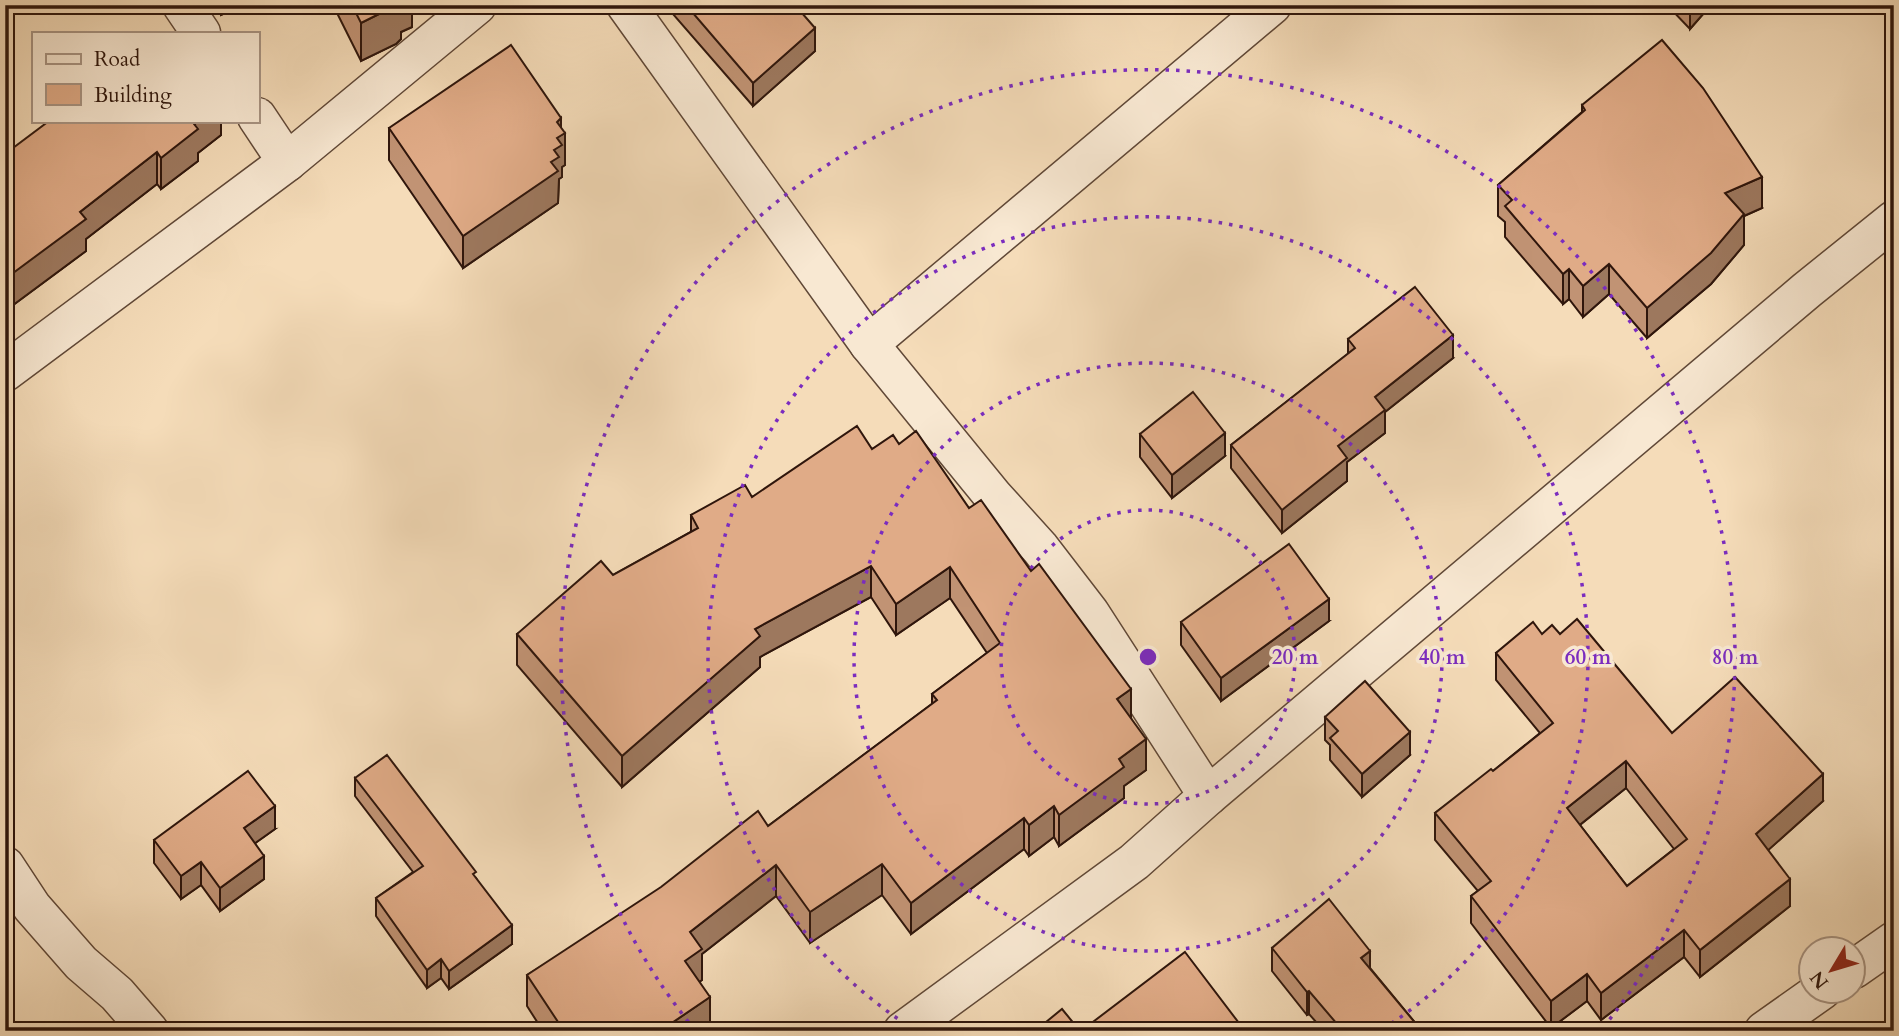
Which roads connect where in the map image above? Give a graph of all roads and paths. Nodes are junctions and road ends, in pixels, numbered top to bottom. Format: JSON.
{"nodes":[{"id":1,"x":182,"y":5,"type":"edge"},
{"id":2,"x":477,"y":5,"type":"edge"},
{"id":3,"x":626,"y":5,"type":"edge"},
{"id":4,"x":1272,"y":5,"type":"edge"},
{"id":5,"x":200,"y":32,"type":"edge"},
{"id":6,"x":259,"y":120,"type":"edge"},
{"id":7,"x":287,"y":162,"type":"junction"},
{"id":8,"x":1894,"y":219,"type":"edge"},
{"id":9,"x":869,"y":344,"type":"junction"},
{"id":10,"x":5,"y":372,"type":"edge"},
{"id":11,"x":1208,"y":796,"type":"junction"},
{"id":12,"x":5,"y":866,"type":"edge"},
{"id":13,"x":1894,"y":941,"type":"edge"},
{"id":14,"x":1868,"y":959,"type":"edge"},
{"id":15,"x":1803,"y":1004,"type":"edge"},
{"id":16,"x":149,"y":1031,"type":"edge"},
{"id":17,"x":903,"y":1031,"type":"edge"},
{"id":18,"x":1765,"y":1031,"type":"edge"}],
"edges":[{"from":1,"to":5,"type":"street"},
{"from":2,"to":7,"type":"street"},
{"from":3,"to":9,"type":"street"},
{"from":4,"to":9,"type":"street"},
{"from":6,"to":7,"type":"street"},
{"from":7,"to":10,"type":"street"},
{"from":8,"to":11,"type":"street"},
{"from":9,"to":11,"type":"street"},
{"from":11,"to":17,"type":"street"},
{"from":12,"to":16,"type":"street"},
{"from":13,"to":14,"type":"street"},
{"from":15,"to":18,"type":"street"}]}
